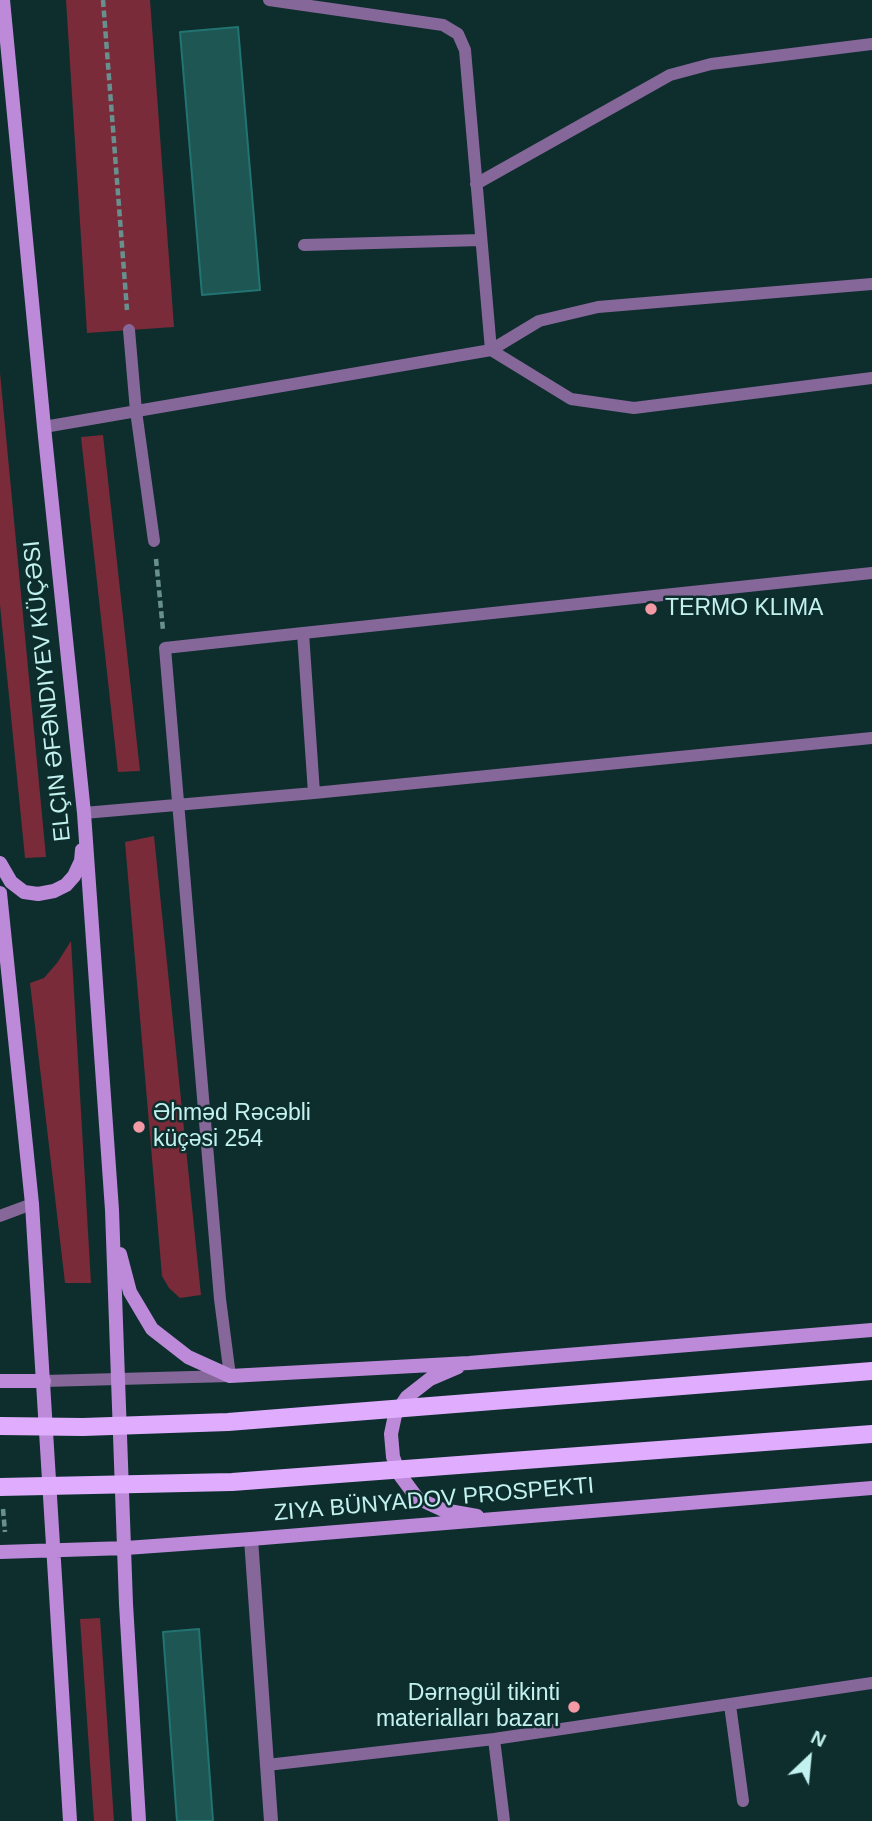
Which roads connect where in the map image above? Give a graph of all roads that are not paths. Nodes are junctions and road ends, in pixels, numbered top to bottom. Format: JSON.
{"nodes":[{"id":1,"x":4,"y":0,"type":"edge"},
{"id":2,"x":269,"y":0,"type":"edge"},
{"id":3,"x":872,"y":44,"type":"edge"},
{"id":4,"x":476,"y":184,"type":"junction"},
{"id":5,"x":480,"y":240,"type":"junction"},
{"id":6,"x":304,"y":245,"type":"dead end"},
{"id":7,"x":872,"y":284,"type":"edge"},
{"id":8,"x":129,"y":330,"type":"road end"},
{"id":9,"x":491,"y":350,"type":"junction"},
{"id":10,"x":872,"y":378,"type":"edge"},
{"id":11,"x":136,"y":411,"type":"junction"},
{"id":12,"x":44,"y":427,"type":"junction"},
{"id":13,"x":154,"y":541,"type":"road end"},
{"id":14,"x":872,"y":573,"type":"edge"},
{"id":15,"x":303,"y":633,"type":"junction"},
{"id":16,"x":872,"y":737,"type":"edge"},
{"id":17,"x":314,"y":793,"type":"junction"},
{"id":18,"x":180,"y":805,"type":"junction"},
{"id":19,"x":85,"y":813,"type":"junction"},
{"id":20,"x":0,"y":863,"type":"edge"},
{"id":21,"x":0,"y":893,"type":"edge"},
{"id":22,"x":32,"y":1204,"type":"junction"},
{"id":23,"x":112,"y":1210,"type":"junction"},
{"id":24,"x":0,"y":1216,"type":"edge"},
{"id":25,"x":872,"y":1330,"type":"edge"},
{"id":26,"x":469,"y":1363,"type":"junction"},
{"id":27,"x":872,"y":1371,"type":"edge"},
{"id":28,"x":230,"y":1376,"type":"junction"},
{"id":29,"x":118,"y":1380,"type":"junction"},
{"id":30,"x":0,"y":1381,"type":"edge"},
{"id":31,"x":44,"y":1381,"type":"junction"},
{"id":32,"x":0,"y":1426,"type":"edge"},
{"id":33,"x":872,"y":1434,"type":"edge"},
{"id":34,"x":0,"y":1487,"type":"edge"},
{"id":35,"x":872,"y":1488,"type":"edge"},
{"id":36,"x":496,"y":1520,"type":"junction"},
{"id":37,"x":251,"y":1539,"type":"junction"},
{"id":38,"x":126,"y":1548,"type":"junction"},
{"id":39,"x":54,"y":1551,"type":"junction"},
{"id":40,"x":0,"y":1552,"type":"edge"},
{"id":41,"x":872,"y":1683,"type":"edge"},
{"id":42,"x":730,"y":1705,"type":"junction"},
{"id":43,"x":494,"y":1739,"type":"junction"},
{"id":44,"x":267,"y":1765,"type":"junction"},
{"id":45,"x":743,"y":1801,"type":"dead end"},
{"id":46,"x":70,"y":1821,"type":"edge"},
{"id":47,"x":139,"y":1821,"type":"edge"},
{"id":48,"x":271,"y":1821,"type":"edge"},
{"id":49,"x":504,"y":1821,"type":"edge"}],
"edges":[{"from":1,"to":12,"type":"main road","name":"ELÇIN ƏFƏNDIYEV KÜÇƏSI"},
{"from":2,"to":4,"type":"lane"},
{"from":3,"to":4,"type":"lane"},
{"from":4,"to":5,"type":"lane"},
{"from":5,"to":6,"type":"lane"},
{"from":5,"to":9,"type":"lane"},
{"from":7,"to":9,"type":"lane"},
{"from":8,"to":11,"type":"lane"},
{"from":9,"to":10,"type":"lane"},
{"from":9,"to":11,"type":"lane"},
{"from":11,"to":12,"type":"lane"},
{"from":11,"to":13,"type":"lane"},
{"from":12,"to":19,"type":"main road","name":"ELÇIN ƏFƏNDIYEV KÜÇƏSI"},
{"from":14,"to":15,"type":"lane"},
{"from":15,"to":17,"type":"lane"},
{"from":15,"to":18,"type":"lane"},
{"from":16,"to":17,"type":"lane"},
{"from":17,"to":18,"type":"lane"},
{"from":18,"to":19,"type":"lane"},
{"from":18,"to":28,"type":"lane"},
{"from":19,"to":20,"type":"main road"},
{"from":19,"to":23,"type":"main road","name":"ELÇIN ƏFƏNDIYEV KÜÇƏSI"},
{"from":21,"to":22,"type":"main road"},
{"from":22,"to":24,"type":"lane"},
{"from":22,"to":31,"type":"main road"},
{"from":23,"to":28,"type":"main road"},
{"from":23,"to":29,"type":"main road","name":"ELÇIN ƏFƏNDIYEV KÜÇƏSI"},
{"from":25,"to":26,"type":"main road"},
{"from":26,"to":28,"type":"main road"},
{"from":26,"to":36,"type":"main road"},
{"from":27,"to":32,"type":"main road","bridge":true},
{"from":28,"to":29,"type":"lane"},
{"from":29,"to":31,"type":"lane"},
{"from":29,"to":38,"type":"main road","name":"ELÇIN ƏFƏNDIYEV KÜÇƏSI"},
{"from":30,"to":31,"type":"main road"},
{"from":31,"to":39,"type":"main road"},
{"from":33,"to":34,"type":"main road","name":"ZIYA BÜNYADOV PROSPEKTI","bridge":true},
{"from":35,"to":36,"type":"main road","name":"ZIYA BÜNYADOV PROSPEKTI"},
{"from":36,"to":37,"type":"main road","name":"ZIYA BÜNYADOV PROSPEKTI"},
{"from":37,"to":38,"type":"main road","name":"ZIYA BÜNYADOV PROSPEKTI"},
{"from":37,"to":44,"type":"street"},
{"from":38,"to":39,"type":"main road","name":"ZIYA BÜNYADOV PROSPEKTI"},
{"from":38,"to":47,"type":"main road","name":"ELÇIN ƏFƏNDIYEV KÜÇƏSI"},
{"from":39,"to":40,"type":"main road","name":"ZIYA BÜNYADOV PROSPEKTI"},
{"from":39,"to":46,"type":"main road"},
{"from":41,"to":42,"type":"lane"},
{"from":42,"to":43,"type":"lane"},
{"from":42,"to":45,"type":"lane"},
{"from":43,"to":44,"type":"lane"},
{"from":43,"to":49,"type":"lane"},
{"from":44,"to":48,"type":"street"}]}
